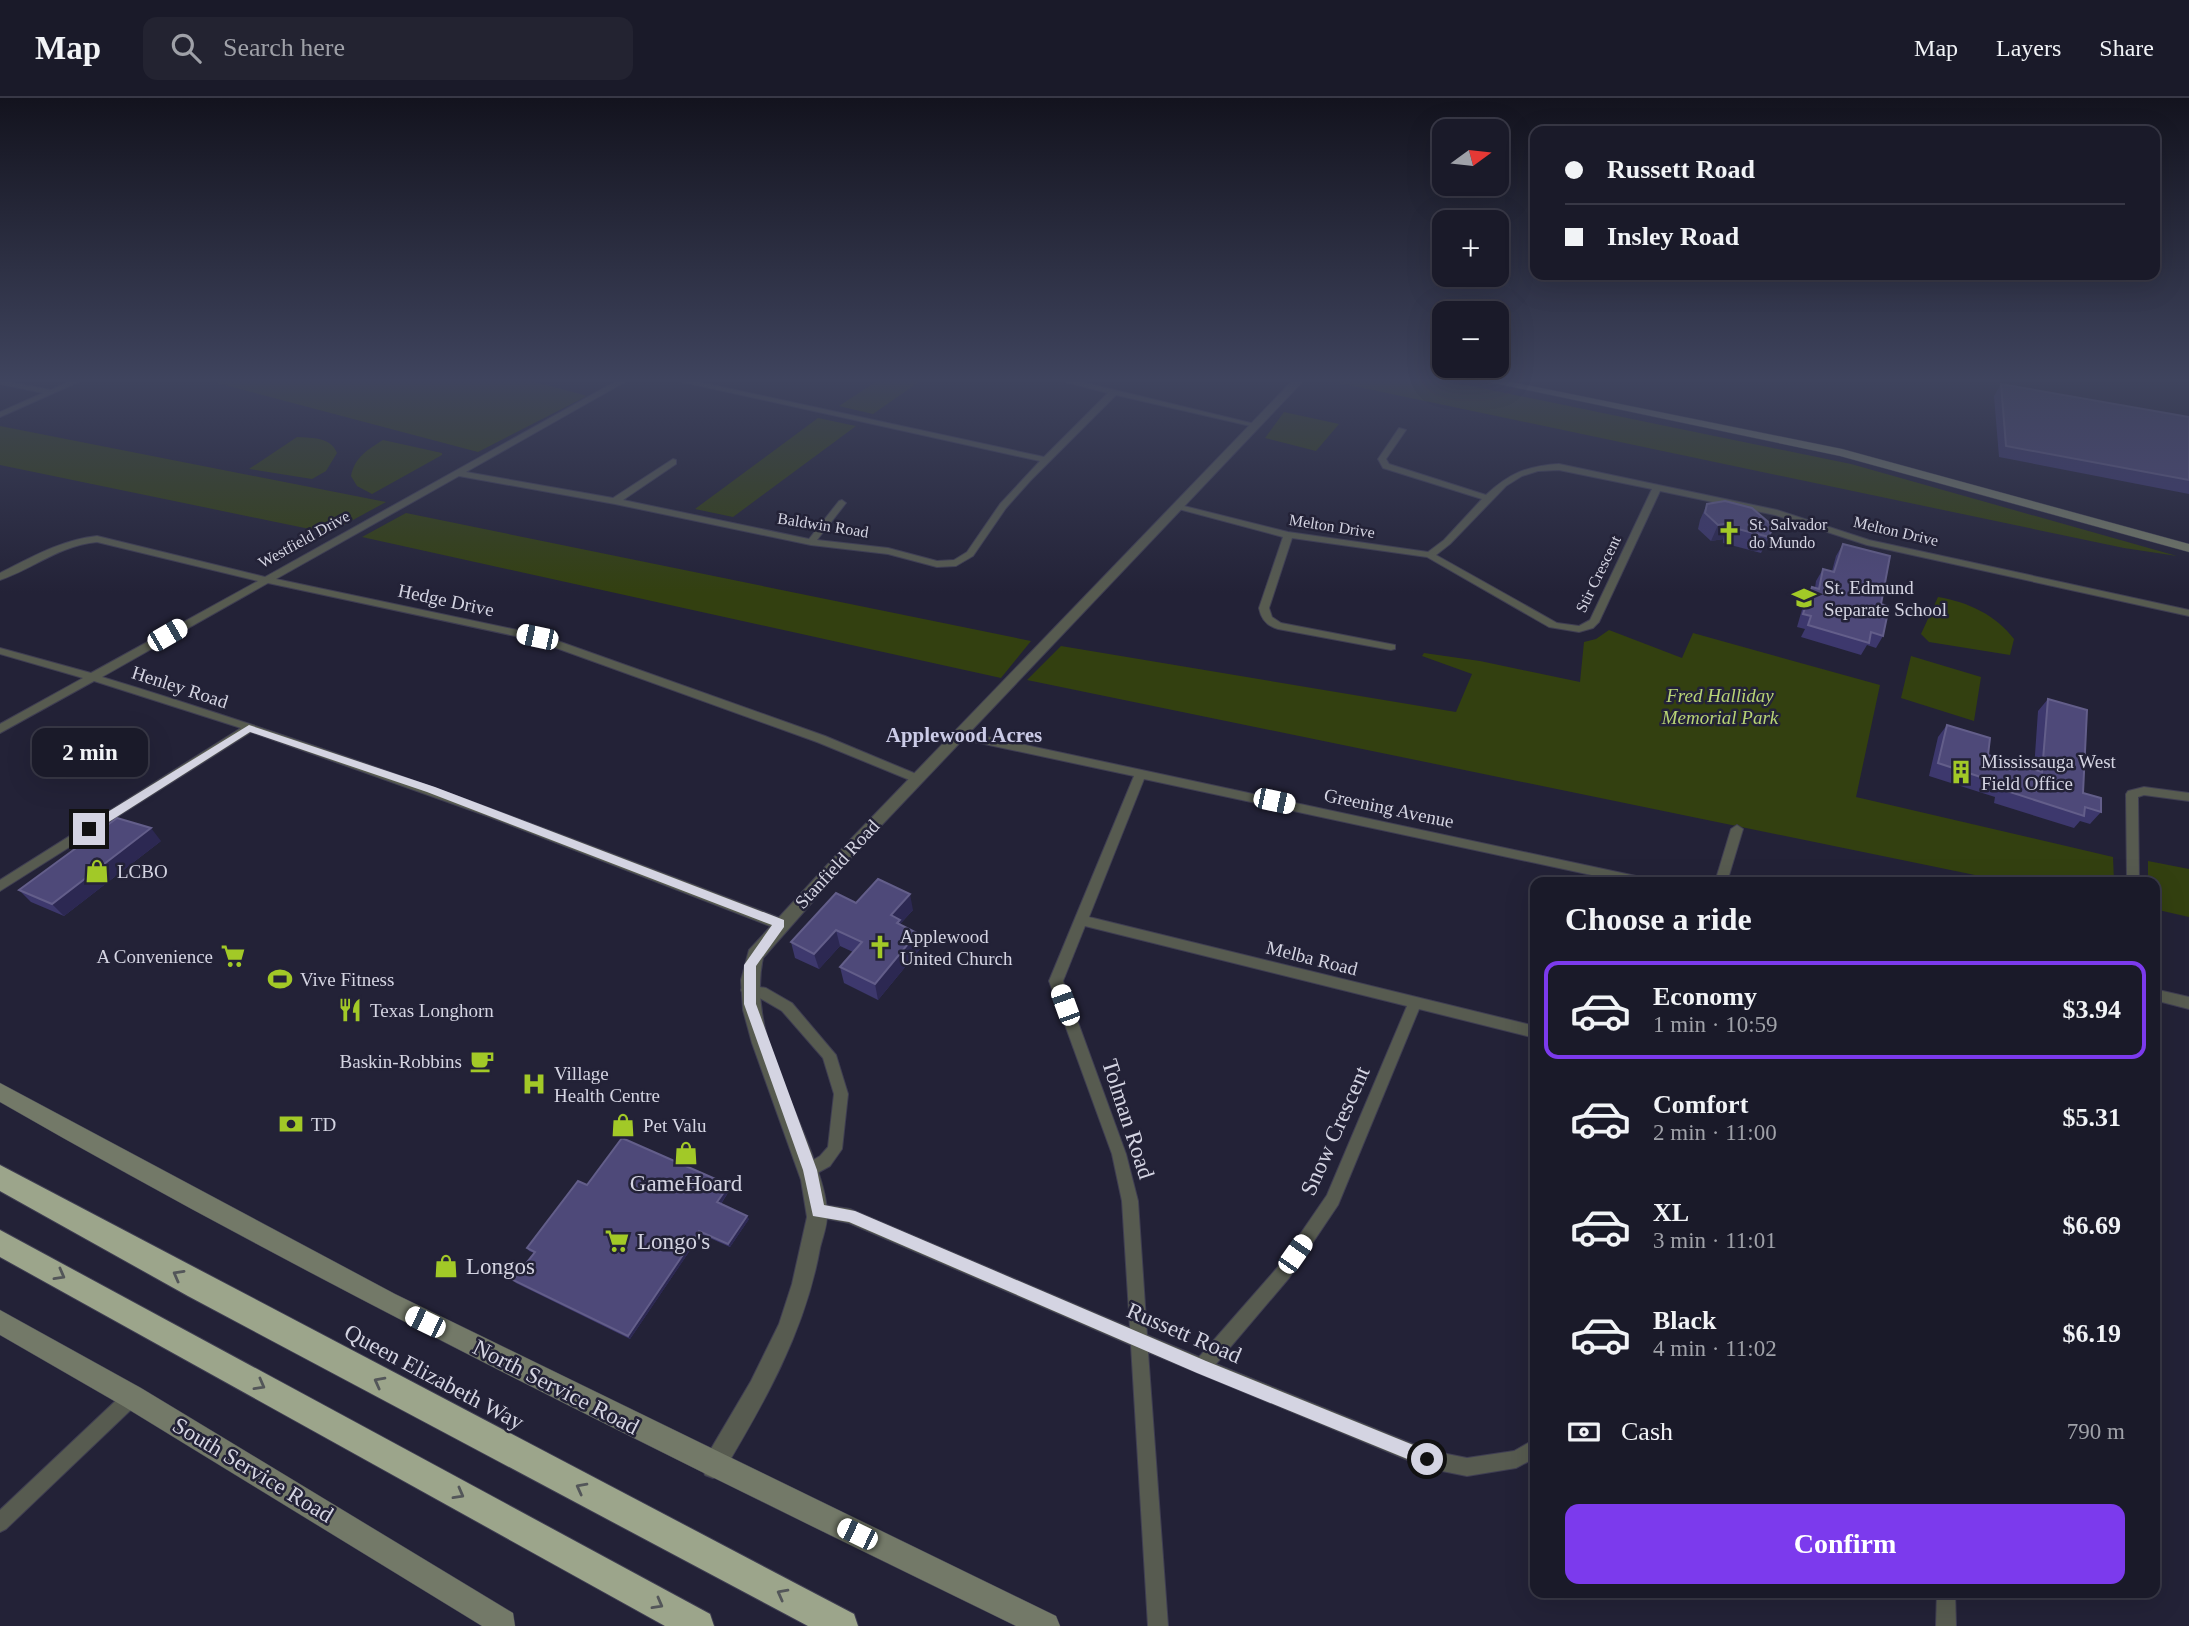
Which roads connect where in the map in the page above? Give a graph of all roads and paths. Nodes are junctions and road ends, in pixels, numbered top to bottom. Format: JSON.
{"nodes":[{"id":1,"x":497,"y":450,"type":"edge"},
{"id":2,"x":1001,"y":450,"type":"edge"},
{"id":3,"x":1056,"y":450,"type":"edge"},
{"id":4,"x":1231,"y":450,"type":"edge"},
{"id":5,"x":1388,"y":450,"type":"edge"},
{"id":6,"x":1825,"y":450,"type":"edge"},
{"id":7,"x":1867,"y":450,"type":"edge"},
{"id":8,"x":1046,"y":460,"type":"junction"},
{"id":9,"x":673,"y":462,"type":"dead end"},
{"id":10,"x":456,"y":473,"type":"junction"},
{"id":11,"x":1657,"y":486,"type":"junction"},
{"id":12,"x":1490,"y":499,"type":"junction"},
{"id":13,"x":615,"y":501,"type":"junction"},
{"id":14,"x":842,"y":503,"type":"dead end"},
{"id":15,"x":1176,"y":507,"type":"junction"},
{"id":16,"x":1288,"y":535,"type":"junction"},
{"id":17,"x":2189,"y":537,"type":"edge"},
{"id":18,"x":811,"y":541,"type":"junction"},
{"id":19,"x":2189,"y":548,"type":"edge"},
{"id":20,"x":1430,"y":555,"type":"junction"},
{"id":21,"x":0,"y":578,"type":"edge"},
{"id":22,"x":263,"y":579,"type":"junction"},
{"id":23,"x":2189,"y":613,"type":"edge"},
{"id":24,"x":1391,"y":647,"type":"dead end"},
{"id":25,"x":0,"y":651,"type":"edge"},
{"id":26,"x":94,"y":677,"type":"junction"},
{"id":27,"x":249,"y":728,"type":"junction"},
{"id":28,"x":0,"y":729,"type":"edge"},
{"id":29,"x":960,"y":735,"type":"junction"},
{"id":30,"x":1141,"y":773,"type":"junction"},
{"id":31,"x":917,"y":779,"type":"junction"},
{"id":32,"x":2189,"y":797,"type":"edge"},
{"id":33,"x":1737,"y":829,"type":"dead end"},
{"id":34,"x":1623,"y":877,"type":"edge"},
{"id":35,"x":1723,"y":877,"type":"edge"},
{"id":36,"x":2133,"y":877,"type":"edge"},
{"id":37,"x":0,"y":886,"type":"edge"},
{"id":38,"x":1081,"y":920,"type":"junction"},
{"id":39,"x":780,"y":924,"type":"junction"},
{"id":40,"x":748,"y":989,"type":"junction"},
{"id":41,"x":2160,"y":996,"type":"edge"},
{"id":42,"x":1415,"y":1003,"type":"junction"},
{"id":43,"x":2189,"y":1003,"type":"edge"},
{"id":44,"x":1530,"y":1031,"type":"edge"},
{"id":45,"x":0,"y":1092,"type":"edge"},
{"id":46,"x":810,"y":1170,"type":"junction"},
{"id":47,"x":0,"y":1177,"type":"edge"},
{"id":48,"x":818,"y":1211,"type":"junction"},
{"id":49,"x":0,"y":1243,"type":"edge"},
{"id":50,"x":0,"y":1322,"type":"edge"},
{"id":51,"x":1138,"y":1338,"type":"junction"},
{"id":52,"x":1202,"y":1367,"type":"junction"},
{"id":53,"x":132,"y":1397,"type":"junction"},
{"id":54,"x":1530,"y":1451,"type":"edge"},
{"id":55,"x":713,"y":1467,"type":"junction"},
{"id":56,"x":0,"y":1523,"type":"edge"},
{"id":57,"x":1947,"y":1598,"type":"edge"},
{"id":58,"x":501,"y":1624,"type":"edge"},
{"id":59,"x":698,"y":1626,"type":"edge"},
{"id":60,"x":842,"y":1626,"type":"edge"},
{"id":61,"x":1046,"y":1626,"type":"edge"},
{"id":62,"x":1158,"y":1626,"type":"edge"},
{"id":63,"x":1946,"y":1626,"type":"edge"}],
"edges":[{"from":1,"to":10,"type":"street","name":"Westfield Drive"},
{"from":2,"to":8,"type":"street"},
{"from":3,"to":8,"type":"street","name":"Baldwin Road"},
{"from":4,"to":15,"type":"street","name":"Stanfield Road"},
{"from":5,"to":12,"type":"street"},
{"from":6,"to":19,"type":"main road"},
{"from":7,"to":17,"type":"main road"},
{"from":8,"to":18,"type":"street","name":"Baldwin Road"},
{"from":9,"to":13,"type":"street"},
{"from":10,"to":13,"type":"street","name":"Baldwin Road"},
{"from":10,"to":22,"type":"street","name":"Westfield Drive"},
{"from":11,"to":12,"type":"street","name":"Melton Drive"},
{"from":11,"to":20,"type":"street","name":"Stir Crescent"},
{"from":11,"to":23,"type":"street","name":"Melton Drive"},
{"from":12,"to":20,"type":"street","name":"Melton Drive"},
{"from":13,"to":18,"type":"street","name":"Baldwin Road"},
{"from":14,"to":18,"type":"street"},
{"from":15,"to":16,"type":"street","name":"Melton Drive"},
{"from":15,"to":29,"type":"street","name":"Stanfield Road"},
{"from":16,"to":20,"type":"street","name":"Melton Drive"},
{"from":16,"to":24,"type":"street"},
{"from":21,"to":22,"type":"street","name":"Hedge Drive"},
{"from":22,"to":26,"type":"street","name":"Westfield Drive"},
{"from":22,"to":31,"type":"street","name":"Hedge Drive"},
{"from":25,"to":26,"type":"street","name":"Henley Road"},
{"from":26,"to":27,"type":"street","name":"Henley Road"},
{"from":26,"to":28,"type":"street","name":"Westfield Drive"},
{"from":27,"to":37,"type":"street"},
{"from":27,"to":39,"type":"street","name":"Henley Road"},
{"from":29,"to":30,"type":"street","name":"Greening Avenue"},
{"from":29,"to":31,"type":"street","name":"Stanfield Road"},
{"from":30,"to":34,"type":"street","name":"Greening Avenue"},
{"from":30,"to":38,"type":"street","name":"Tolman Road"},
{"from":31,"to":39,"type":"street","name":"Stanfield Road"},
{"from":32,"to":36,"type":"street"},
{"from":33,"to":35,"type":"street"},
{"from":38,"to":42,"type":"street","name":"Melba Road"},
{"from":38,"to":51,"type":"street","name":"Tolman Road"},
{"from":39,"to":40,"type":"street","name":"Stanfield Road"},
{"from":40,"to":46,"type":"street","name":"Stanfield Road"},
{"from":40,"to":46,"type":"street"},
{"from":41,"to":43,"type":"street"},
{"from":42,"to":44,"type":"street","name":"Melba Road"},
{"from":42,"to":52,"type":"street","name":"Snow Crescent"},
{"from":45,"to":55,"type":"main road","name":"North Service Road"},
{"from":46,"to":48,"type":"street","name":"Stanfield Road"},
{"from":60,"to":47,"type":"highway","name":"Queen Elizabeth Way","one_way":true},
{"from":48,"to":51,"type":"street","name":"Russett Road"},
{"from":48,"to":55,"type":"street","name":"Stanfield Road"},
{"from":49,"to":59,"type":"highway","one_way":true},
{"from":50,"to":53,"type":"main road","name":"South Service Road"},
{"from":51,"to":52,"type":"street","name":"Russett Road"},
{"from":51,"to":62,"type":"street","name":"Tolman Road"},
{"from":52,"to":54,"type":"street","name":"Russett Road"},
{"from":53,"to":56,"type":"street"},
{"from":53,"to":58,"type":"main road","name":"South Service Road"},
{"from":55,"to":61,"type":"main road","name":"North Service Road"},
{"from":57,"to":63,"type":"street"}]}
